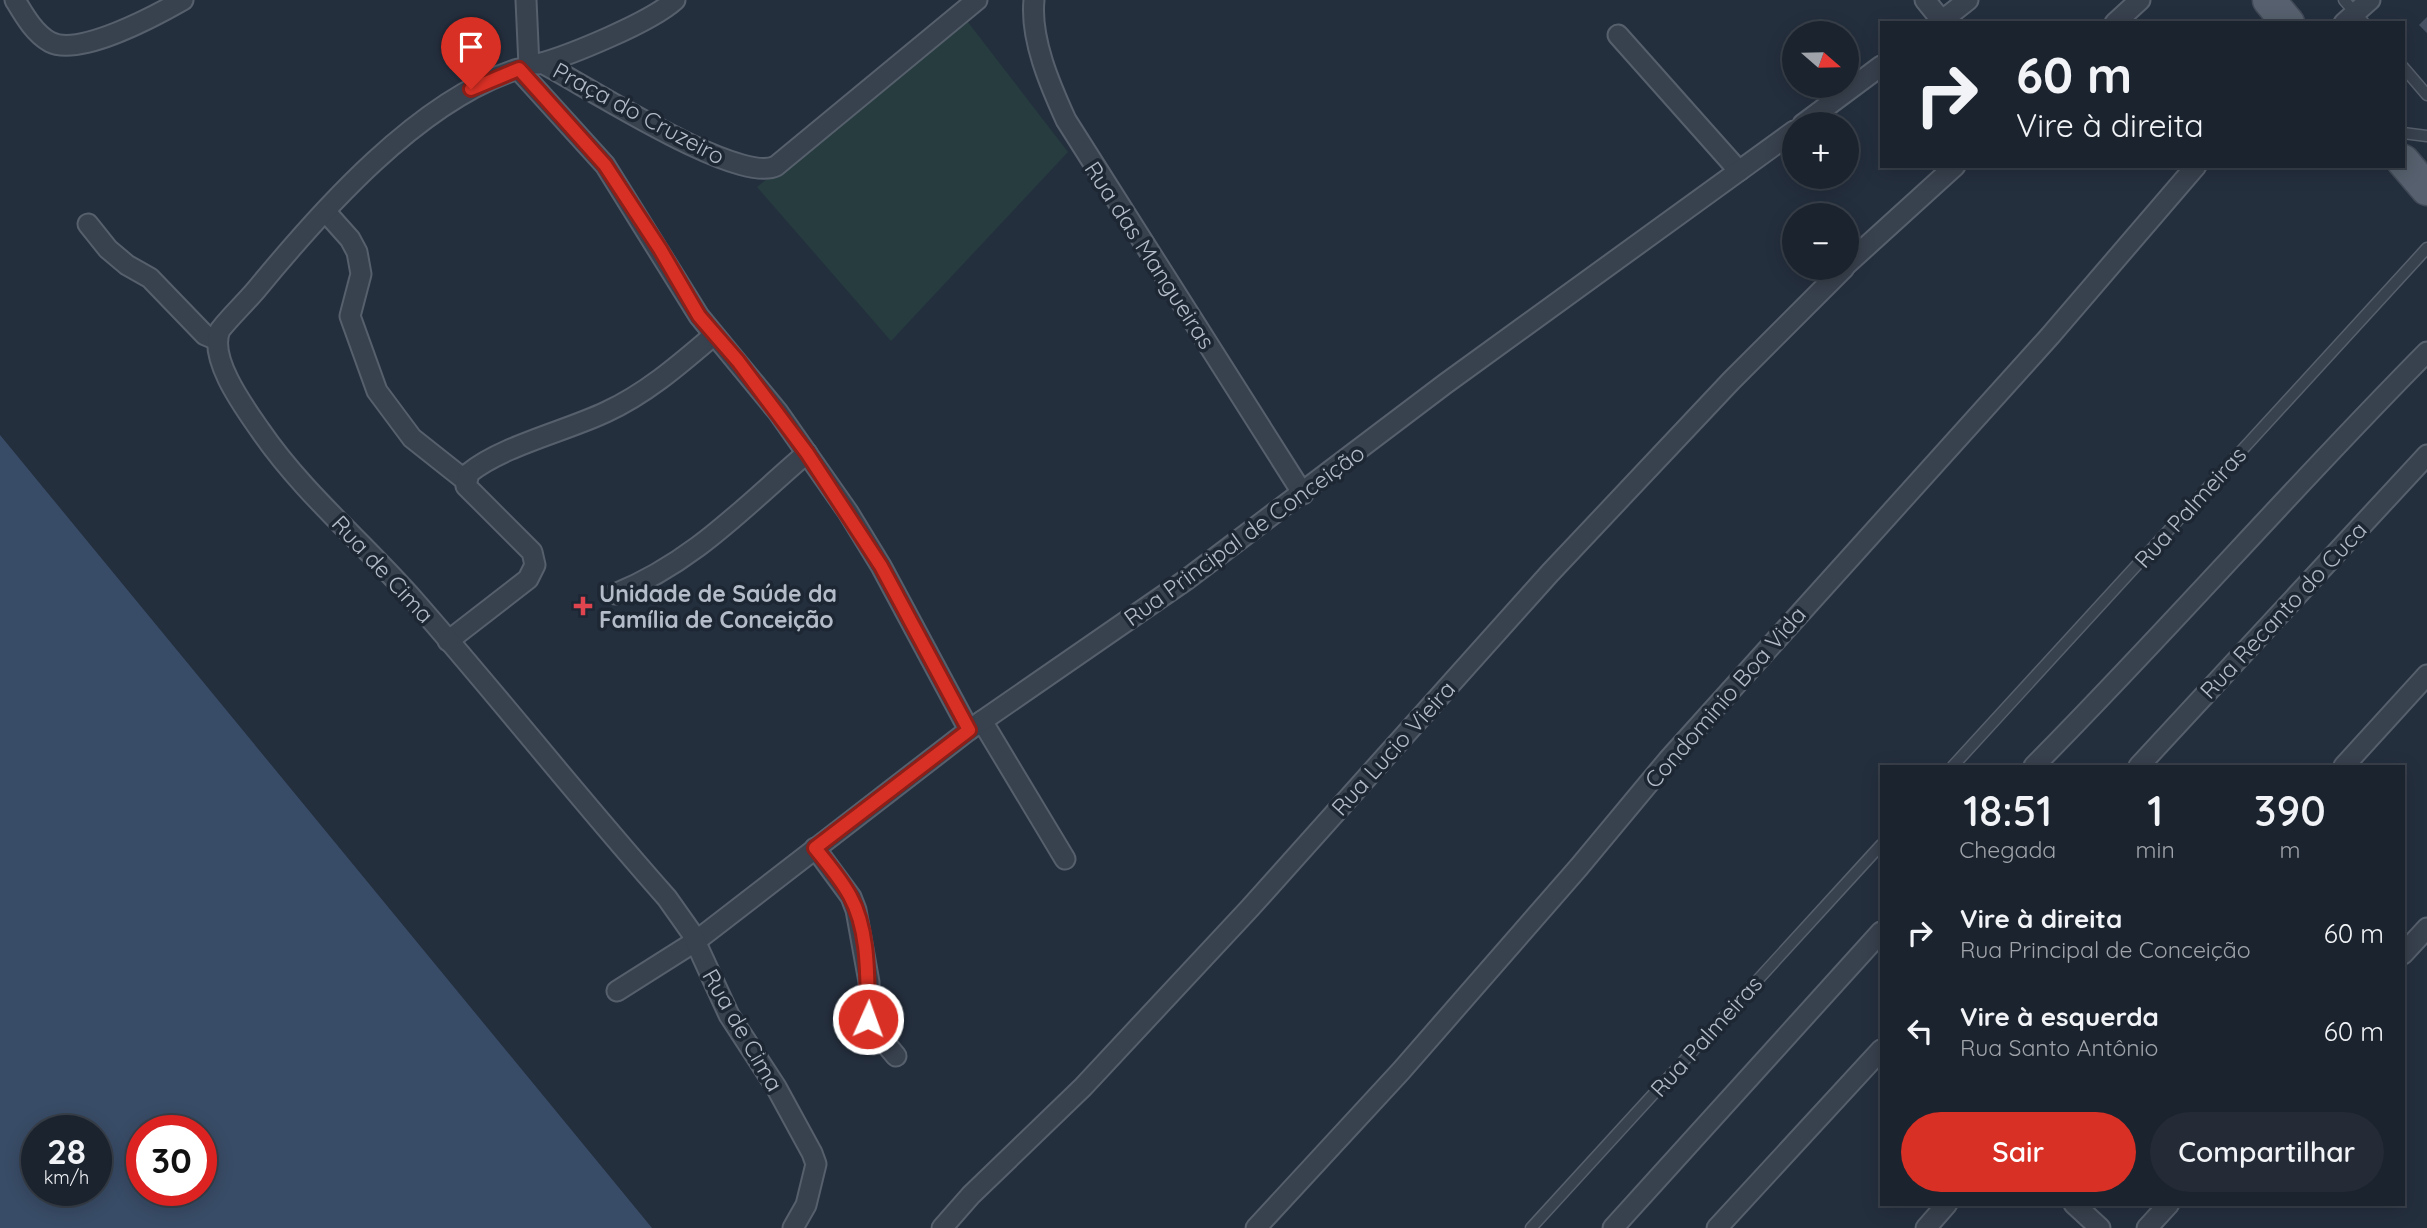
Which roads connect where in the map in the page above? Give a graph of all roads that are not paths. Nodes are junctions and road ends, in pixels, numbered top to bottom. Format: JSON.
{"nodes":[{"id":1,"x":15,"y":0,"type":"edge"},
{"id":2,"x":183,"y":0,"type":"edge"},
{"id":3,"x":526,"y":0,"type":"edge"},
{"id":4,"x":675,"y":0,"type":"edge"},
{"id":5,"x":977,"y":0,"type":"edge"},
{"id":6,"x":1034,"y":0,"type":"edge"},
{"id":7,"x":1925,"y":0,"type":"edge"},
{"id":8,"x":1968,"y":0,"type":"edge"},
{"id":9,"x":2140,"y":0,"type":"edge"},
{"id":10,"x":2269,"y":0,"type":"edge"},
{"id":11,"x":1939,"y":21,"type":"edge"},
{"id":12,"x":1941,"y":21,"type":"edge"},
{"id":13,"x":2117,"y":21,"type":"edge"},
{"id":14,"x":2286,"y":21,"type":"edge"},
{"id":15,"x":1618,"y":35,"type":"dead end"},
{"id":16,"x":530,"y":66,"type":"junction"},
{"id":17,"x":1880,"y":67,"type":"edge"},
{"id":18,"x":2405,"y":69,"type":"edge"},
{"id":19,"x":2427,"y":94,"type":"edge"},
{"id":20,"x":1818,"y":112,"type":"edge"},
{"id":21,"x":2405,"y":133,"type":"edge"},
{"id":22,"x":2427,"y":136,"type":"edge"},
{"id":23,"x":1782,"y":140,"type":"edge"},
{"id":24,"x":2405,"y":163,"type":"edge"},
{"id":25,"x":1953,"y":168,"type":"edge"},
{"id":26,"x":2194,"y":168,"type":"edge"},
{"id":27,"x":1739,"y":171,"type":"junction"},
{"id":28,"x":2427,"y":189,"type":"edge"},
{"id":29,"x":325,"y":211,"type":"junction"},
{"id":30,"x":88,"y":224,"type":"dead end"},
{"id":31,"x":2427,"y":248,"type":"edge"},
{"id":32,"x":1859,"y":254,"type":"edge"},
{"id":33,"x":1832,"y":280,"type":"edge"},
{"id":34,"x":714,"y":335,"type":"junction"},
{"id":35,"x":217,"y":340,"type":"junction"},
{"id":36,"x":2427,"y":352,"type":"edge"},
{"id":37,"x":807,"y":453,"type":"junction"},
{"id":38,"x":2427,"y":455,"type":"edge"},
{"id":39,"x":465,"y":480,"type":"junction"},
{"id":40,"x":1303,"y":494,"type":"junction"},
{"id":41,"x":615,"y":594,"type":"dead end"},
{"id":42,"x":447,"y":641,"type":"junction"},
{"id":43,"x":2427,"y":675,"type":"edge"},
{"id":44,"x":976,"y":726,"type":"junction"},
{"id":45,"x":1954,"y":765,"type":"edge"},
{"id":46,"x":2035,"y":765,"type":"edge"},
{"id":47,"x":2140,"y":765,"type":"edge"},
{"id":48,"x":2345,"y":765,"type":"edge"},
{"id":49,"x":1880,"y":846,"type":"edge"},
{"id":50,"x":815,"y":848,"type":"junction"},
{"id":51,"x":1065,"y":859,"type":"dead end"},
{"id":52,"x":2427,"y":928,"type":"edge"},
{"id":53,"x":1880,"y":933,"type":"edge"},
{"id":54,"x":696,"y":941,"type":"junction"},
{"id":55,"x":2405,"y":952,"type":"edge"},
{"id":56,"x":617,"y":991,"type":"dead end"},
{"id":57,"x":1880,"y":1051,"type":"edge"},
{"id":58,"x":896,"y":1056,"type":"dead end"},
{"id":59,"x":1945,"y":1206,"type":"edge"},
{"id":60,"x":2076,"y":1206,"type":"edge"},
{"id":61,"x":2167,"y":1206,"type":"edge"},
{"id":62,"x":793,"y":1228,"type":"edge"},
{"id":63,"x":942,"y":1228,"type":"edge"},
{"id":64,"x":1256,"y":1228,"type":"edge"},
{"id":65,"x":1531,"y":1228,"type":"edge"},
{"id":66,"x":1613,"y":1228,"type":"edge"},
{"id":67,"x":1717,"y":1228,"type":"edge"},
{"id":68,"x":1926,"y":1228,"type":"edge"},
{"id":69,"x":2100,"y":1228,"type":"edge"},
{"id":70,"x":2147,"y":1228,"type":"edge"}],
"edges":[{"from":1,"to":2,"type":"street"},
{"from":3,"to":16,"type":"street"},
{"from":4,"to":16,"type":"street"},
{"from":5,"to":16,"type":"street","name":"Praça do Cruzeiro"},
{"from":6,"to":40,"type":"street","name":"Rua das Mangueiras"},
{"from":7,"to":11,"type":"street"},
{"from":8,"to":12,"type":"street"},
{"from":9,"to":13,"type":"street"},
{"from":10,"to":14,"type":"main road"},
{"from":15,"to":27,"type":"street"},
{"from":16,"to":29,"type":"street"},
{"from":16,"to":34,"type":"street"},
{"from":17,"to":20,"type":"street"},
{"from":18,"to":19,"type":"lane"},
{"from":21,"to":22,"type":"lane"},
{"from":23,"to":27,"type":"street","name":"Rua Principal de Conceição"},
{"from":24,"to":28,"type":"main road"},
{"from":25,"to":32,"type":"street","name":"Rua Lucio Vieira"},
{"from":26,"to":64,"type":"street","name":"Condominio Boa Vida"},
{"from":27,"to":40,"type":"street","name":"Rua Principal de Conceição"},
{"from":29,"to":35,"type":"street"},
{"from":29,"to":39,"type":"street"},
{"from":30,"to":35,"type":"street"},
{"from":31,"to":45,"type":"lane","name":"Rua Palmeiras"},
{"from":33,"to":63,"type":"street","name":"Rua Lucio Vieira"},
{"from":34,"to":37,"type":"street"},
{"from":34,"to":39,"type":"street"},
{"from":35,"to":42,"type":"street","name":"Rua de Cima"},
{"from":36,"to":46,"type":"street"},
{"from":37,"to":41,"type":"street"},
{"from":37,"to":44,"type":"street"},
{"from":38,"to":47,"type":"street","name":"Rua Recanto do Cuca"},
{"from":39,"to":42,"type":"street"},
{"from":40,"to":44,"type":"street","name":"Rua Principal de Conceição"},
{"from":42,"to":54,"type":"street","name":"Rua de Cima"},
{"from":43,"to":48,"type":"street"},
{"from":44,"to":50,"type":"street","name":"Rua Principal de Conceição"},
{"from":44,"to":51,"type":"street"},
{"from":49,"to":65,"type":"lane","name":"Rua Palmeiras"},
{"from":50,"to":54,"type":"street","name":"Rua Principal de Conceição"},
{"from":50,"to":58,"type":"street"},
{"from":52,"to":55,"type":"street"},
{"from":53,"to":66,"type":"street"},
{"from":54,"to":56,"type":"street","name":"Rua Principal de Conceição"},
{"from":54,"to":62,"type":"street","name":"Rua de Cima"},
{"from":57,"to":67,"type":"street"},
{"from":59,"to":68,"type":"street"},
{"from":60,"to":69,"type":"street"},
{"from":61,"to":70,"type":"street"}]}
